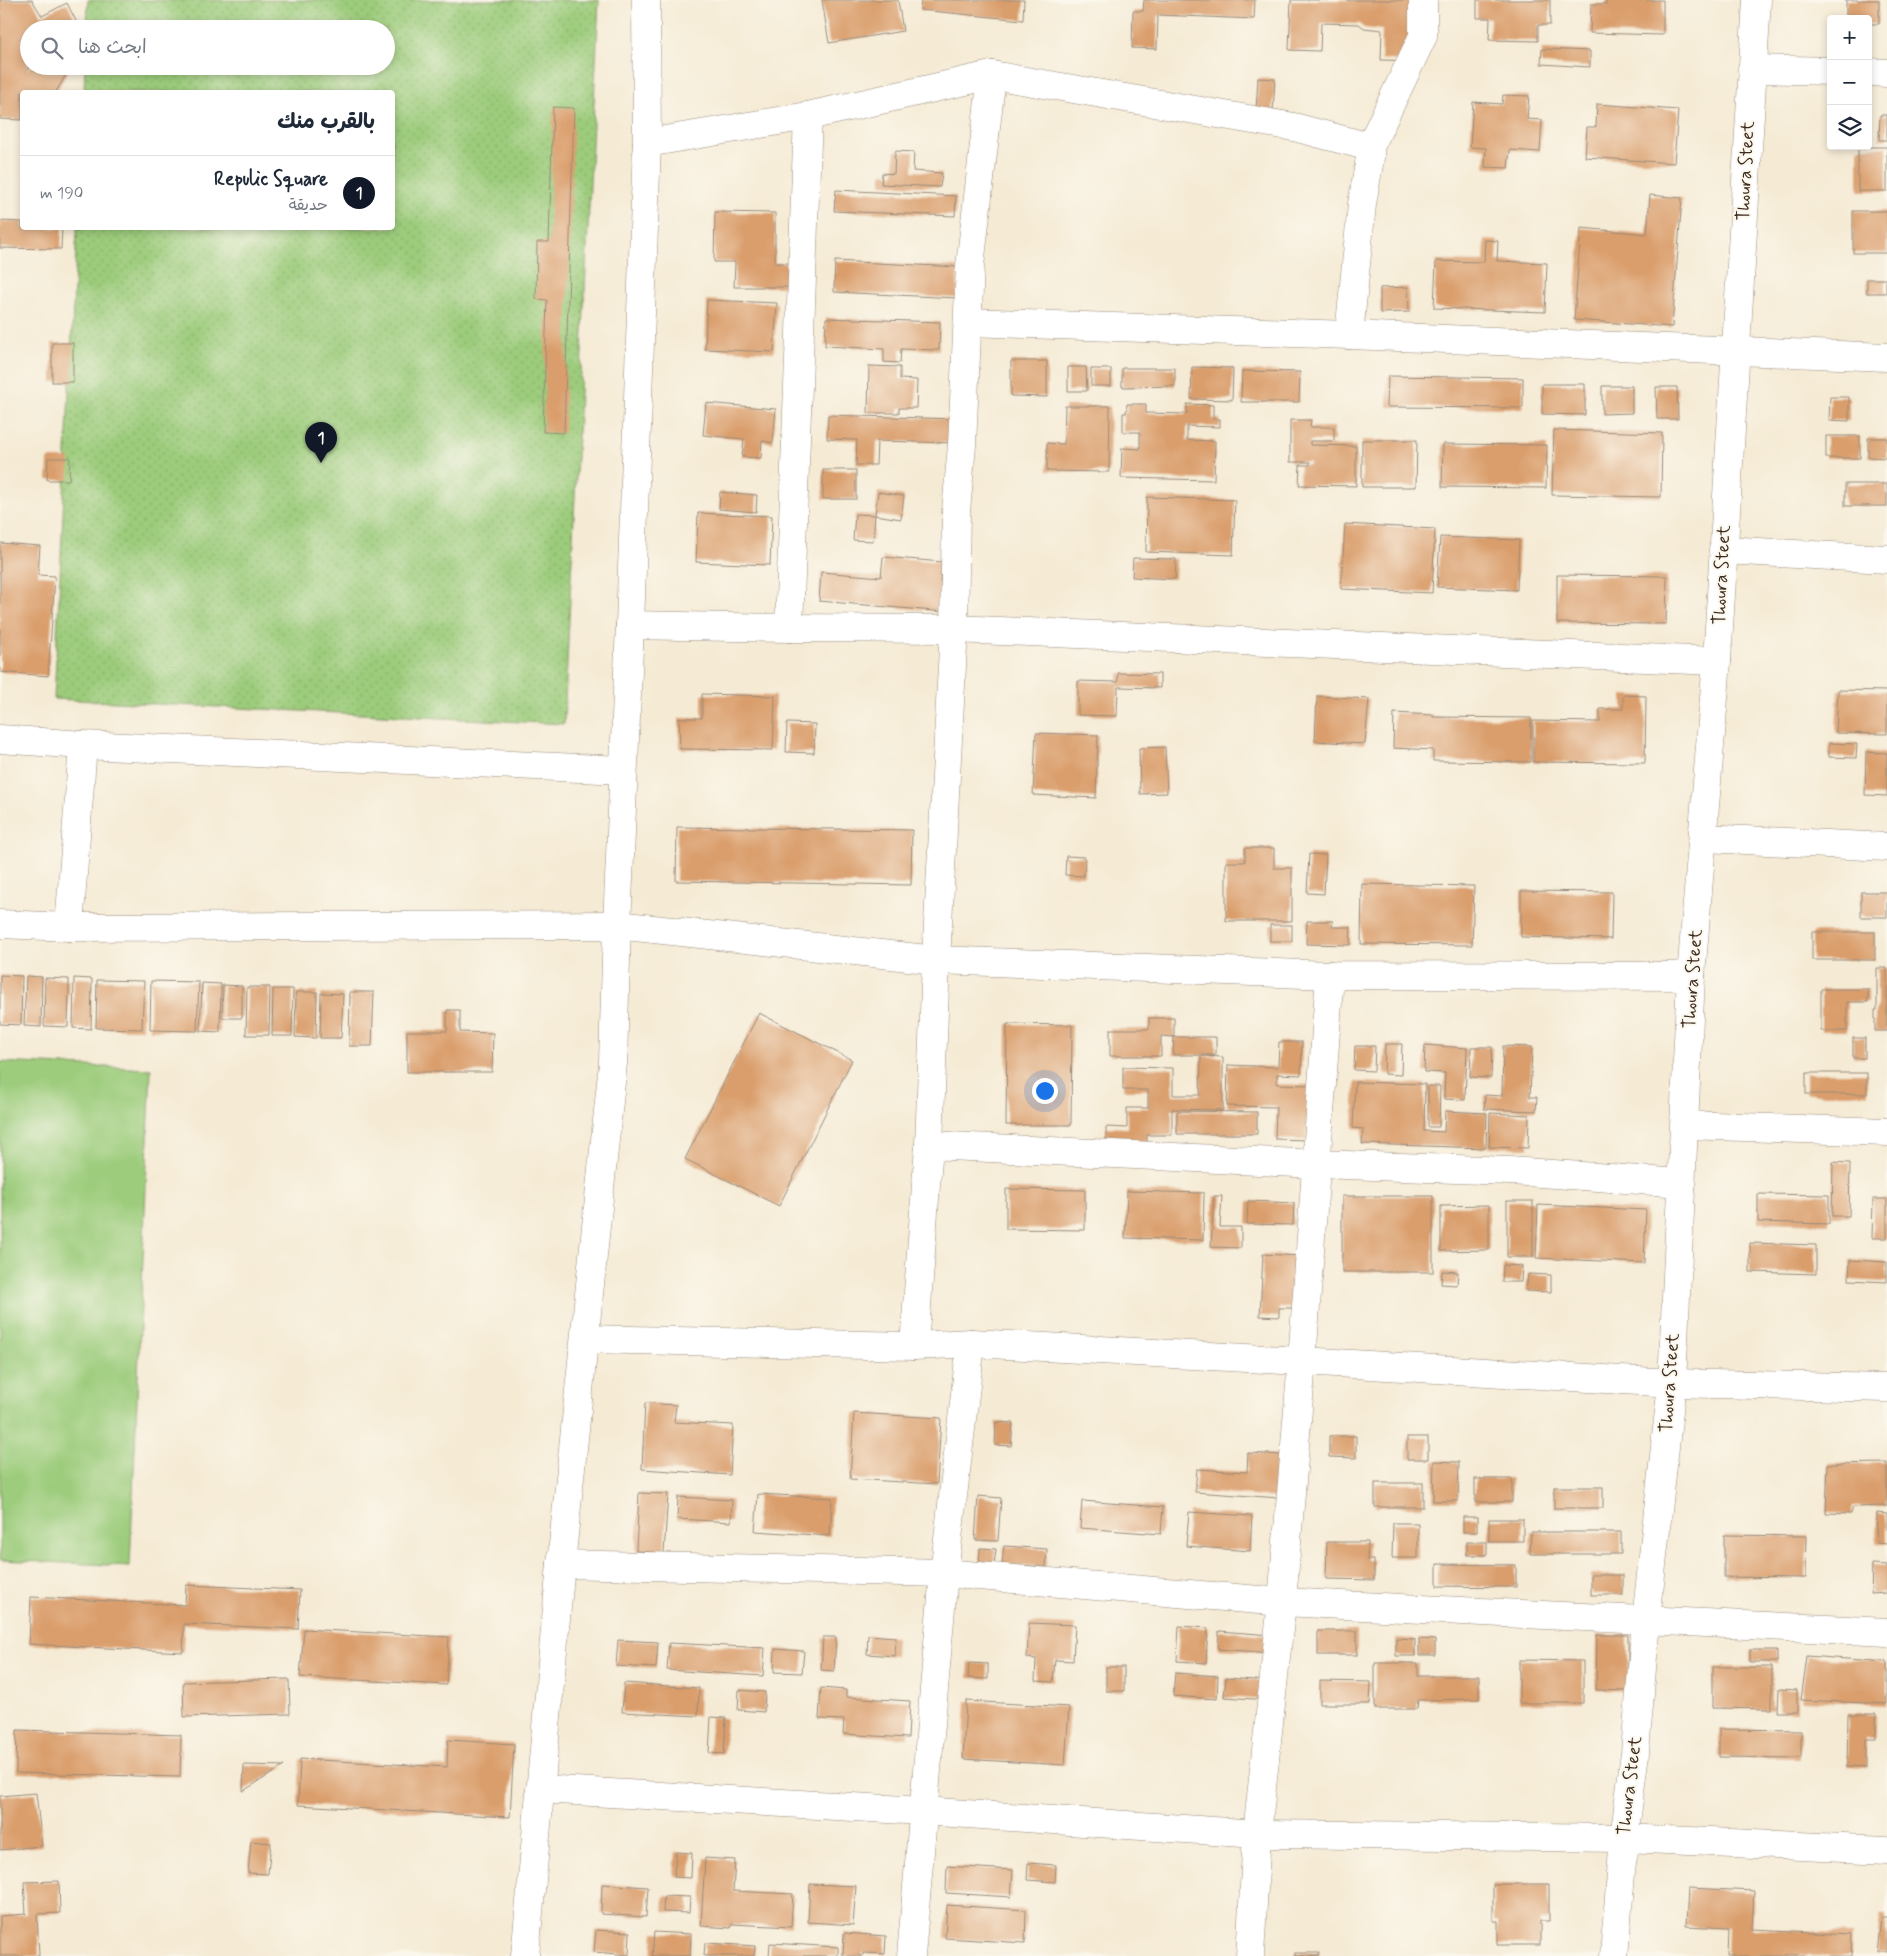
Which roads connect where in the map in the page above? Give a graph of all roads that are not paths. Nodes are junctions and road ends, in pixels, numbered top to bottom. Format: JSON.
{"nodes":[{"id":1,"x":646,"y":0,"type":"edge"},
{"id":2,"x":1423,"y":0,"type":"edge"},
{"id":3,"x":1756,"y":0,"type":"edge"},
{"id":4,"x":1752,"y":69,"type":"junction"},
{"id":5,"x":1827,"y":71,"type":"edge"},
{"id":6,"x":1872,"y":72,"type":"edge"},
{"id":7,"x":1887,"y":73,"type":"edge"},
{"id":8,"x":992,"y":75,"type":"junction"},
{"id":9,"x":808,"y":116,"type":"junction"},
{"id":10,"x":647,"y":143,"type":"junction"},
{"id":11,"x":1370,"y":147,"type":"junction"},
{"id":12,"x":968,"y":322,"type":"junction"},
{"id":13,"x":1349,"y":335,"type":"junction"},
{"id":14,"x":1736,"y":352,"type":"junction"},
{"id":15,"x":1887,"y":357,"type":"edge"},
{"id":16,"x":1723,"y":550,"type":"junction"},
{"id":17,"x":1887,"y":559,"type":"edge"},
{"id":18,"x":630,"y":625,"type":"junction"},
{"id":19,"x":789,"y":628,"type":"junction"},
{"id":20,"x":954,"y":629,"type":"junction"},
{"id":21,"x":1717,"y":661,"type":"junction"},
{"id":22,"x":0,"y":739,"type":"edge"},
{"id":23,"x":83,"y":745,"type":"junction"},
{"id":24,"x":623,"y":770,"type":"junction"},
{"id":25,"x":1704,"y":838,"type":"junction"},
{"id":26,"x":1887,"y":847,"type":"edge"},
{"id":27,"x":0,"y":924,"type":"edge"},
{"id":28,"x":617,"y":925,"type":"junction"},
{"id":29,"x":69,"y":927,"type":"junction"},
{"id":30,"x":936,"y":960,"type":"junction"},
{"id":31,"x":1330,"y":975,"type":"junction"},
{"id":32,"x":1691,"y":976,"type":"junction"},
{"id":33,"x":1686,"y":1125,"type":"junction"},
{"id":34,"x":1887,"y":1132,"type":"edge"},
{"id":35,"x":929,"y":1145,"type":"junction"},
{"id":36,"x":1318,"y":1164,"type":"junction"},
{"id":37,"x":1682,"y":1183,"type":"junction"},
{"id":38,"x":585,"y":1338,"type":"junction"},
{"id":39,"x":971,"y":1344,"type":"junction"},
{"id":40,"x":914,"y":1346,"type":"junction"},
{"id":41,"x":1302,"y":1361,"type":"junction"},
{"id":42,"x":1672,"y":1383,"type":"junction"},
{"id":43,"x":1887,"y":1388,"type":"edge"},
{"id":44,"x":561,"y":1564,"type":"junction"},
{"id":45,"x":944,"y":1573,"type":"junction"},
{"id":46,"x":1282,"y":1602,"type":"junction"},
{"id":47,"x":1646,"y":1620,"type":"junction"},
{"id":48,"x":1887,"y":1632,"type":"edge"},
{"id":49,"x":540,"y":1789,"type":"junction"},
{"id":50,"x":923,"y":1811,"type":"junction"},
{"id":51,"x":1257,"y":1834,"type":"junction"},
{"id":52,"x":1624,"y":1838,"type":"junction"},
{"id":53,"x":1887,"y":1850,"type":"edge"},
{"id":54,"x":525,"y":1956,"type":"edge"},
{"id":55,"x":911,"y":1956,"type":"edge"},
{"id":56,"x":1250,"y":1956,"type":"edge"},
{"id":57,"x":1614,"y":1956,"type":"edge"}],
"edges":[{"from":1,"to":10,"type":"street"},
{"from":2,"to":11,"type":"street"},
{"from":3,"to":4,"type":"street","name":"Thoura Steet"},
{"from":4,"to":5,"type":"street"},
{"from":4,"to":14,"type":"street","name":"Thoura Steet"},
{"from":6,"to":7,"type":"street"},
{"from":8,"to":9,"type":"street"},
{"from":8,"to":11,"type":"street"},
{"from":8,"to":12,"type":"street"},
{"from":9,"to":10,"type":"street"},
{"from":9,"to":19,"type":"street"},
{"from":10,"to":18,"type":"street"},
{"from":11,"to":13,"type":"street"},
{"from":12,"to":13,"type":"street"},
{"from":12,"to":20,"type":"street"},
{"from":13,"to":14,"type":"street"},
{"from":14,"to":15,"type":"street"},
{"from":14,"to":16,"type":"street","name":"Thoura Steet"},
{"from":16,"to":17,"type":"street"},
{"from":16,"to":21,"type":"street","name":"Thoura Steet"},
{"from":18,"to":19,"type":"street"},
{"from":18,"to":24,"type":"street"},
{"from":19,"to":20,"type":"street"},
{"from":20,"to":21,"type":"street"},
{"from":20,"to":30,"type":"street"},
{"from":21,"to":25,"type":"street","name":"Thoura Steet"},
{"from":22,"to":23,"type":"street"},
{"from":23,"to":24,"type":"street"},
{"from":23,"to":29,"type":"street"},
{"from":24,"to":28,"type":"street"},
{"from":25,"to":26,"type":"street"},
{"from":25,"to":32,"type":"street","name":"Thoura Steet"},
{"from":27,"to":29,"type":"street"},
{"from":28,"to":29,"type":"street"},
{"from":28,"to":30,"type":"street"},
{"from":28,"to":38,"type":"street"},
{"from":30,"to":31,"type":"street"},
{"from":30,"to":35,"type":"street"},
{"from":31,"to":32,"type":"street"},
{"from":31,"to":36,"type":"street"},
{"from":32,"to":33,"type":"street","name":"Thoura Steet"},
{"from":33,"to":34,"type":"street"},
{"from":33,"to":37,"type":"street","name":"Thoura Steet"},
{"from":35,"to":36,"type":"street"},
{"from":35,"to":40,"type":"street"},
{"from":36,"to":37,"type":"street"},
{"from":36,"to":41,"type":"street"},
{"from":37,"to":42,"type":"street","name":"Thoura Steet"},
{"from":38,"to":40,"type":"street"},
{"from":38,"to":44,"type":"street"},
{"from":39,"to":40,"type":"street"},
{"from":39,"to":41,"type":"street"},
{"from":39,"to":45,"type":"street"},
{"from":41,"to":42,"type":"street"},
{"from":41,"to":46,"type":"street"},
{"from":42,"to":43,"type":"street"},
{"from":42,"to":47,"type":"street","name":"Thoura Steet"},
{"from":44,"to":45,"type":"street"},
{"from":44,"to":49,"type":"street"},
{"from":45,"to":46,"type":"street"},
{"from":45,"to":50,"type":"street"},
{"from":46,"to":47,"type":"street"},
{"from":46,"to":51,"type":"street"},
{"from":47,"to":48,"type":"street"},
{"from":47,"to":52,"type":"street","name":"Thoura Steet"},
{"from":49,"to":50,"type":"street"},
{"from":49,"to":54,"type":"street"},
{"from":50,"to":51,"type":"street"},
{"from":50,"to":55,"type":"street"},
{"from":51,"to":52,"type":"street"},
{"from":51,"to":56,"type":"street"},
{"from":52,"to":53,"type":"street"},
{"from":52,"to":57,"type":"street","name":"Thoura Steet"}]}
